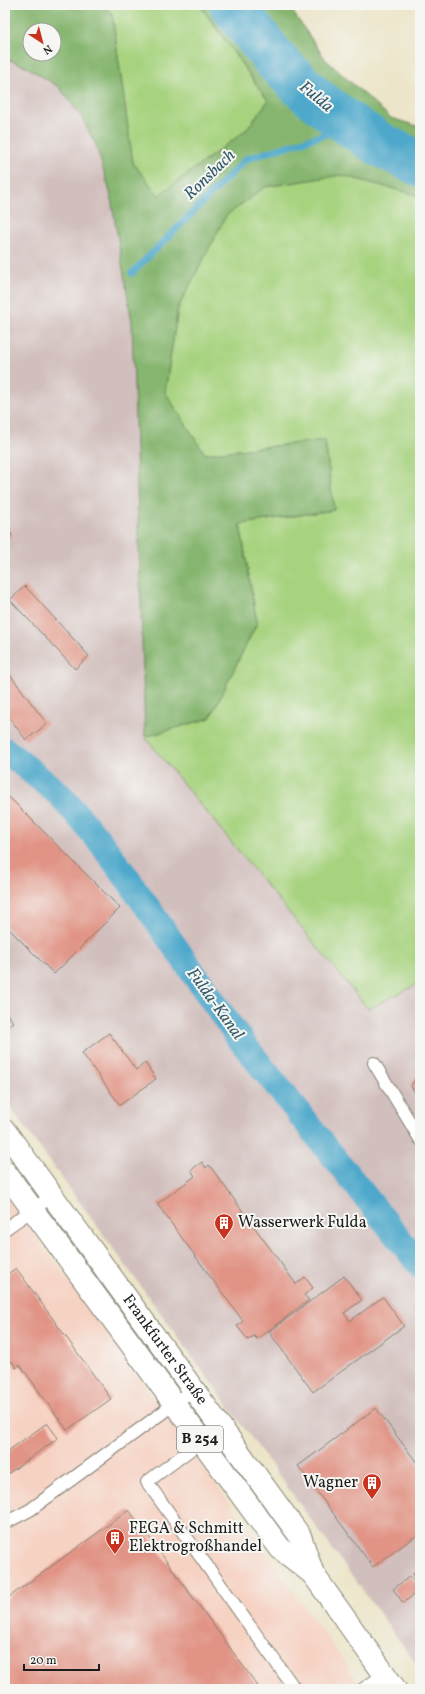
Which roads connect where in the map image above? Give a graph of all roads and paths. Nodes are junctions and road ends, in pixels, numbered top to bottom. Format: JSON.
{"nodes":[{"id":1,"x":374,"y":1063,"type":"dead end"},
{"id":2,"x":5,"y":1131,"type":"edge"},
{"id":3,"x":420,"y":1139,"type":"edge"},
{"id":4,"x":26,"y":1159,"type":"junction"},
{"id":5,"x":5,"y":1173,"type":"edge"},
{"id":6,"x":52,"y":1196,"type":"junction"},
{"id":7,"x":32,"y":1209,"type":"junction"},
{"id":8,"x":5,"y":1229,"type":"edge"},
{"id":9,"x":193,"y":1390,"type":"junction"},
{"id":10,"x":174,"y":1404,"type":"junction"},
{"id":11,"x":221,"y":1427,"type":"junction"},
{"id":12,"x":202,"y":1441,"type":"junction"},
{"id":13,"x":5,"y":1523,"type":"edge"},
{"id":14,"x":313,"y":1574,"type":"junction"},
{"id":15,"x":389,"y":1682,"type":"edge"},
{"id":16,"x":295,"y":1689,"type":"edge"},
{"id":17,"x":364,"y":1689,"type":"edge"}],
"edges":[{"from":1,"to":3,"type":"lane"},
{"from":2,"to":4,"type":"main road","name":"Frankfurter Straße","number":"B 254"},
{"from":4,"to":5,"type":"lane"},
{"from":4,"to":6,"type":"main road","name":"Frankfurter Straße","number":"B 254"},
{"from":5,"to":7,"type":"main road","name":"Frankfurter Straße","number":"B 254"},
{"from":6,"to":7,"type":"lane"},
{"from":6,"to":9,"type":"main road","name":"Frankfurter Straße","number":"B 254"},
{"from":7,"to":8,"type":"lane"},
{"from":7,"to":10,"type":"main road","name":"Frankfurter Straße","number":"B 254"},
{"from":9,"to":10,"type":"lane"},
{"from":9,"to":11,"type":"main road","name":"Frankfurter Straße","number":"B 254"},
{"from":10,"to":12,"type":"main road","name":"Frankfurter Straße","number":"B 254"},
{"from":10,"to":13,"type":"lane"},
{"from":11,"to":12,"type":"lane"},
{"from":11,"to":14,"type":"main road","name":"Frankfurter Straße","number":"B 254"},
{"from":12,"to":14,"type":"main road","name":"Frankfurter Straße","number":"B 254"},
{"from":12,"to":16,"type":"lane"},
{"from":14,"to":15,"type":"main road","name":"Frankfurter Straße","number":"B 254"},
{"from":15,"to":17,"type":"lane"}]}
